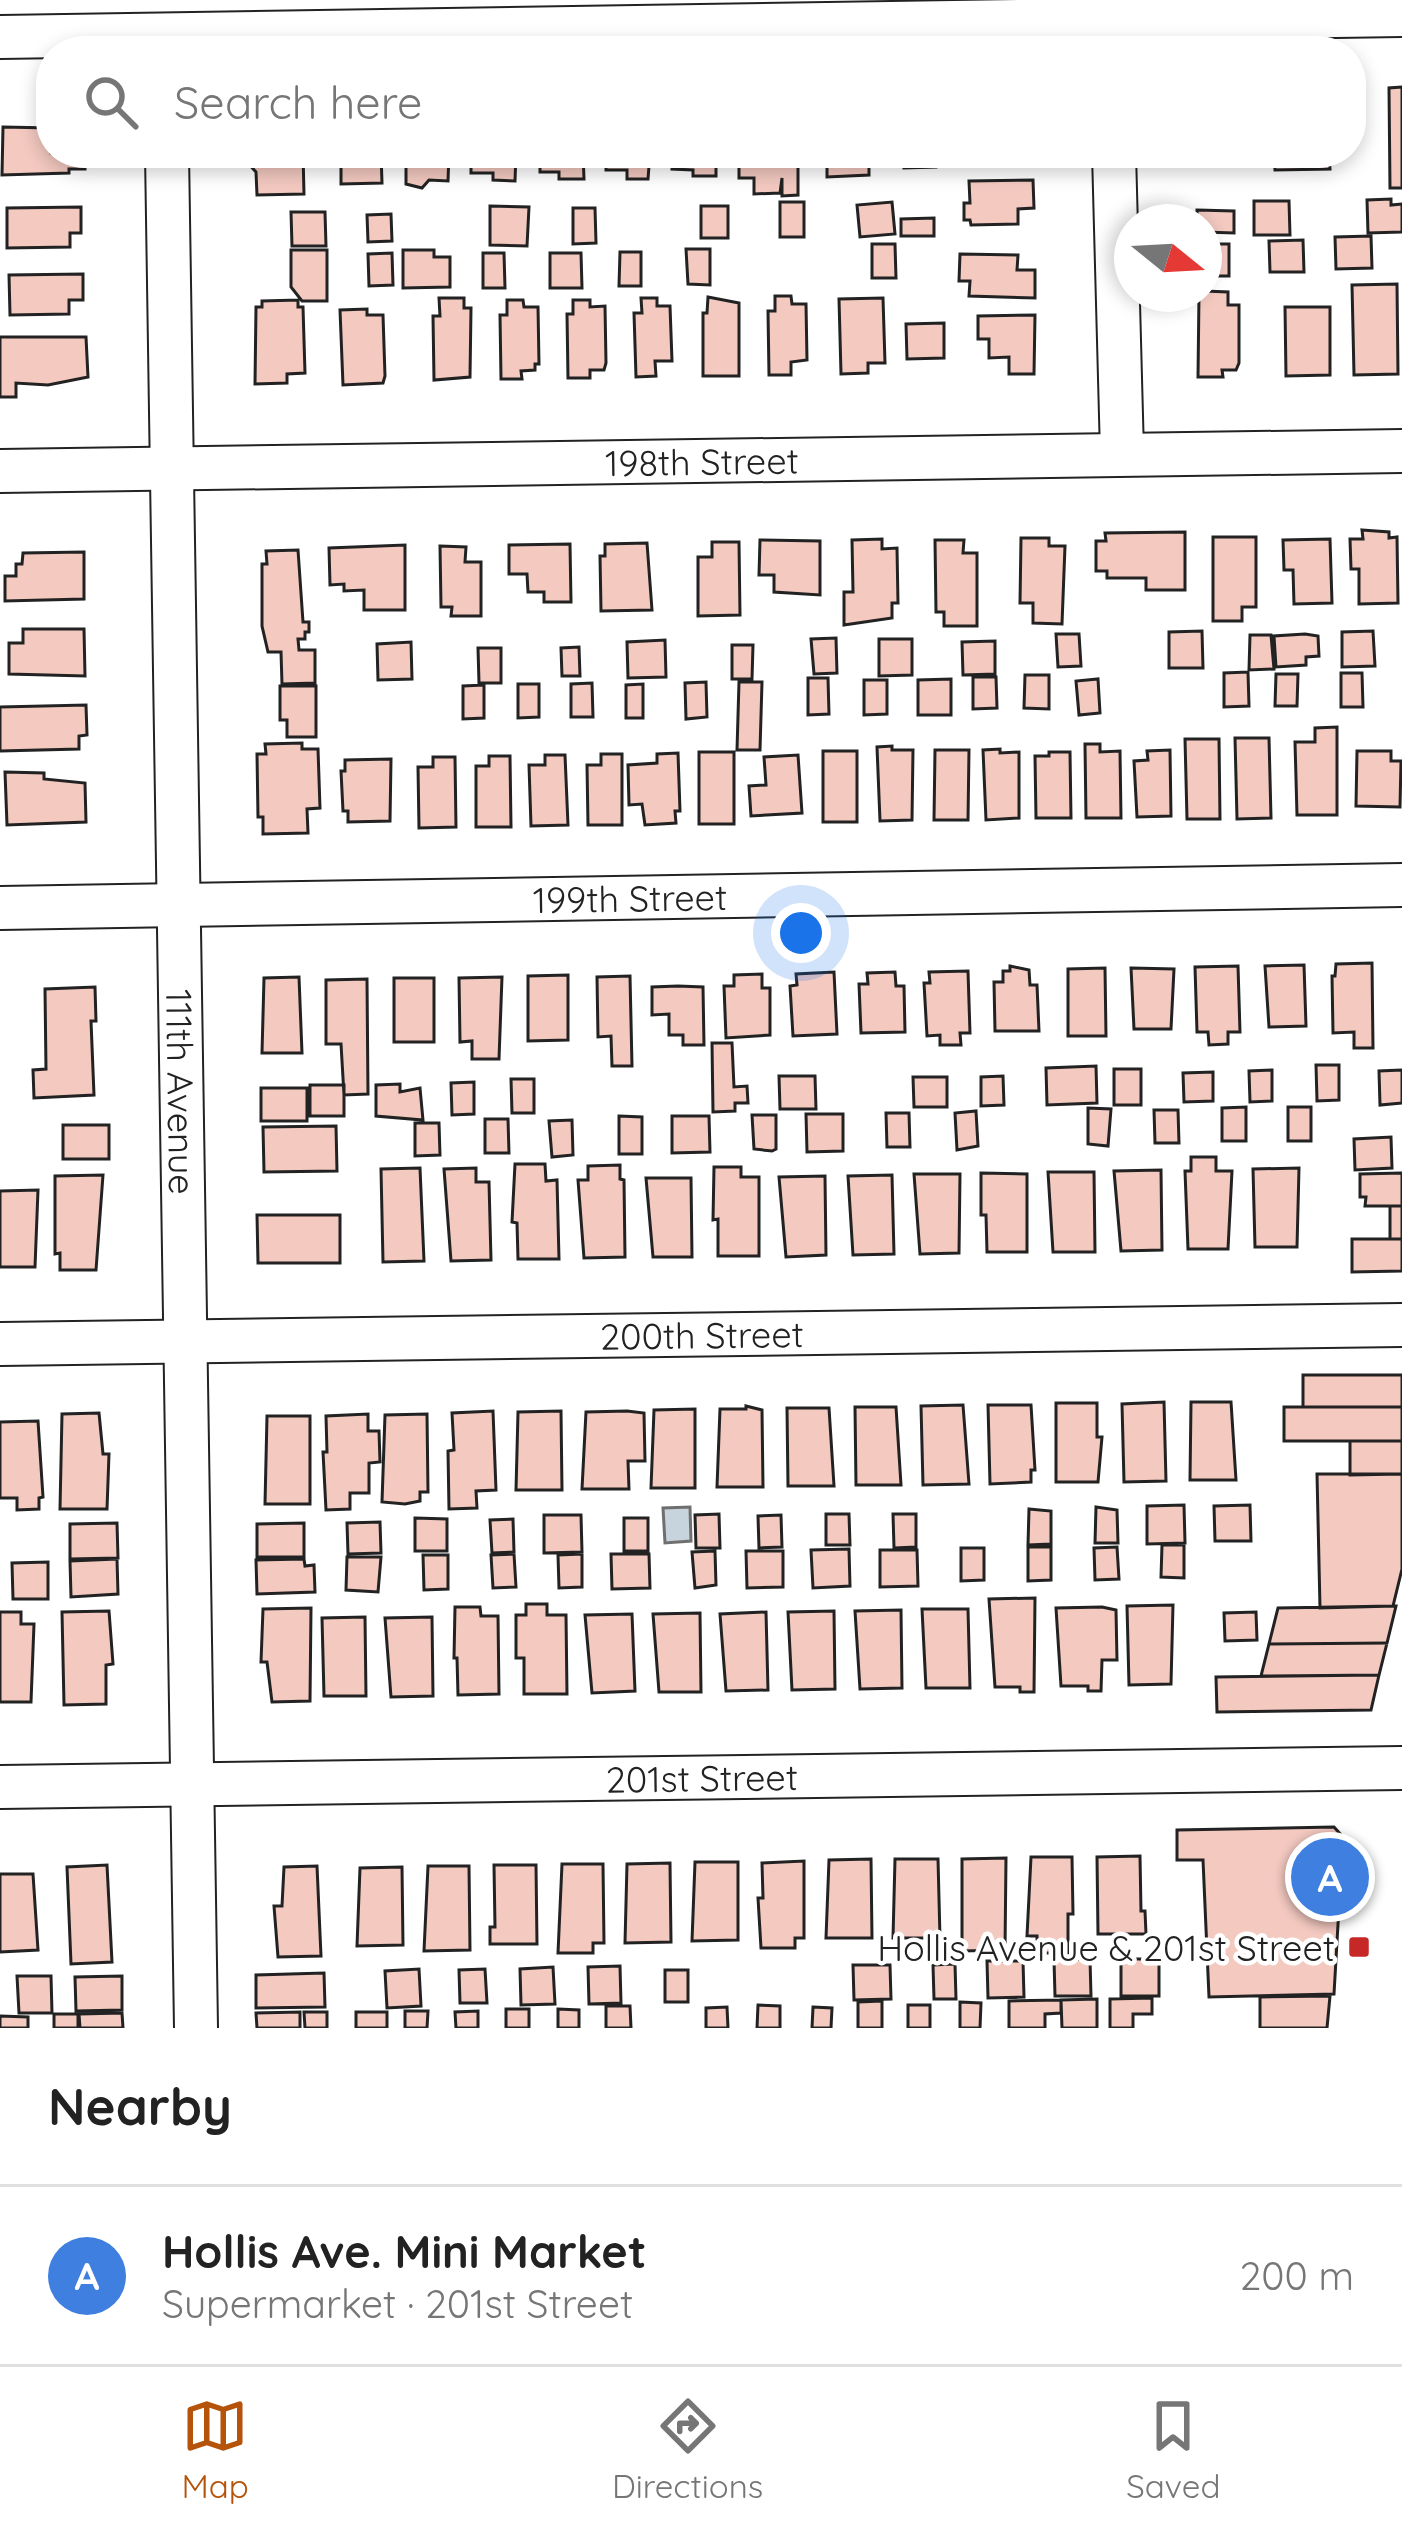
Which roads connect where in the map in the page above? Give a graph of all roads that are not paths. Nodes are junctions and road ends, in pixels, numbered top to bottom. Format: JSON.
{"nodes":[{"id":1,"x":1402,"y":16,"type":"edge"},
{"id":2,"x":1111,"y":23,"type":"edge"},
{"id":3,"x":165,"y":28,"type":"edge"},
{"id":4,"x":0,"y":37,"type":"edge"},
{"id":5,"x":167,"y":168,"type":"edge"},
{"id":6,"x":1114,"y":168,"type":"edge"},
{"id":7,"x":1402,"y":451,"type":"edge"},
{"id":8,"x":1121,"y":453,"type":"junction"},
{"id":9,"x":172,"y":469,"type":"junction"},
{"id":10,"x":0,"y":471,"type":"edge"},
{"id":11,"x":1402,"y":886,"type":"edge"},
{"id":12,"x":179,"y":906,"type":"junction"},
{"id":13,"x":0,"y":908,"type":"edge"},
{"id":14,"x":1402,"y":1325,"type":"edge"},
{"id":15,"x":184,"y":1341,"type":"junction"},
{"id":16,"x":0,"y":1344,"type":"edge"},
{"id":17,"x":1402,"y":1768,"type":"edge"},
{"id":18,"x":192,"y":1784,"type":"junction"},
{"id":19,"x":0,"y":1787,"type":"edge"},
{"id":20,"x":196,"y":2028,"type":"edge"}],
"edges":[{"from":1,"to":2,"type":"street"},
{"from":2,"to":3,"type":"street"},
{"from":3,"to":4,"type":"street"},
{"from":5,"to":9,"type":"street","name":"111th Avenue"},
{"from":6,"to":8,"type":"street"},
{"from":7,"to":8,"type":"street","name":"198th Street"},
{"from":8,"to":9,"type":"street","name":"198th Street"},
{"from":9,"to":10,"type":"street","name":"198th Street"},
{"from":9,"to":12,"type":"street","name":"111th Avenue"},
{"from":11,"to":12,"type":"street","name":"199th Street"},
{"from":12,"to":13,"type":"street","name":"199th Street"},
{"from":12,"to":15,"type":"street","name":"111th Avenue"},
{"from":14,"to":15,"type":"street","name":"200th Street"},
{"from":15,"to":16,"type":"street","name":"200th Street"},
{"from":15,"to":18,"type":"street","name":"111th Avenue"},
{"from":17,"to":18,"type":"street","name":"201st Street"},
{"from":18,"to":19,"type":"street","name":"201st Street"},
{"from":18,"to":20,"type":"street","name":"111th Avenue"}]}
